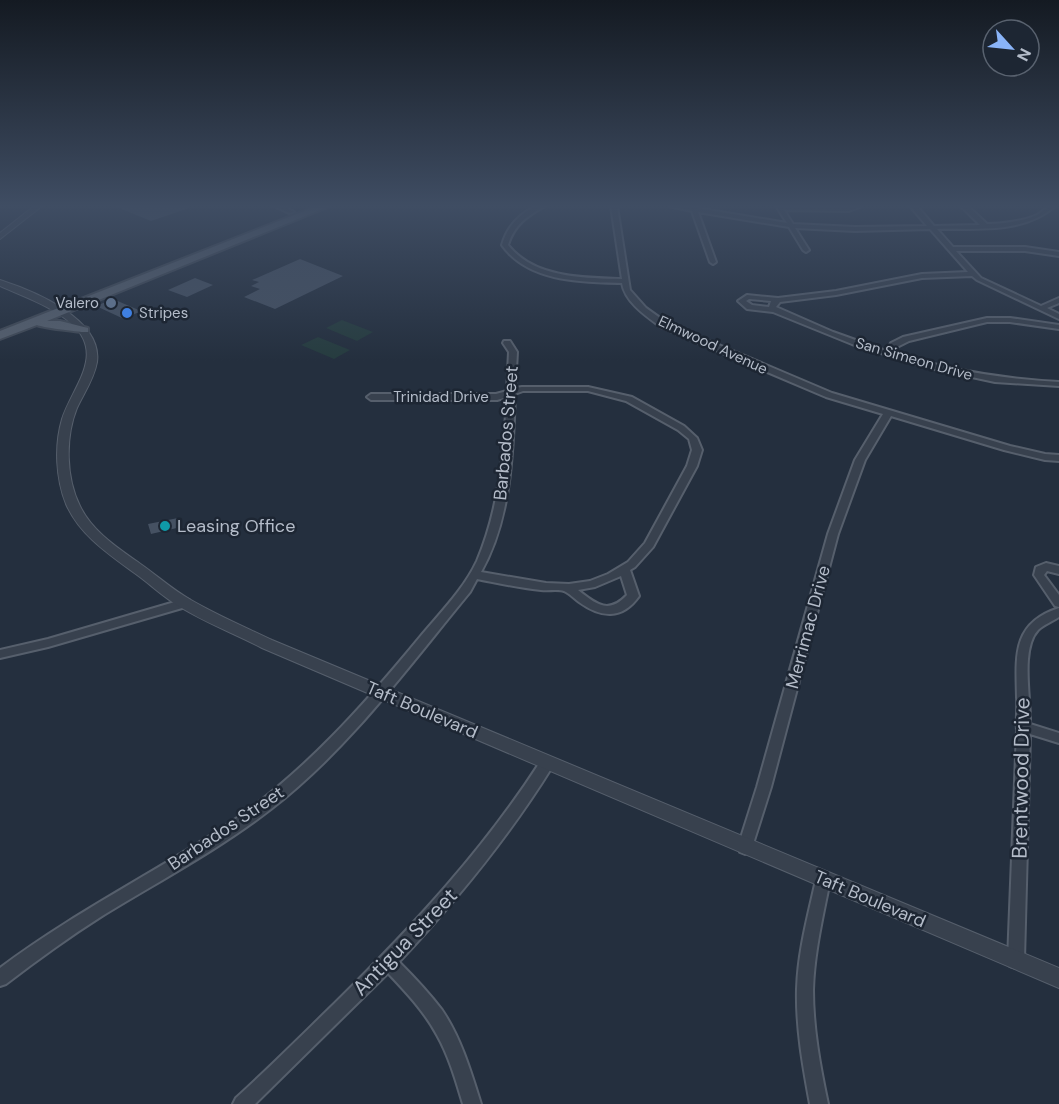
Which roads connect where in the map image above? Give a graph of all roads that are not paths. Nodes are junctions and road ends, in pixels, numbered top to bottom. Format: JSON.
{"nodes":[{"id":1,"x":175,"y":258,"type":"edge"},
{"id":2,"x":195,"y":258,"type":"edge"},
{"id":3,"x":518,"y":258,"type":"edge"},
{"id":4,"x":622,"y":258,"type":"edge"},
{"id":5,"x":712,"y":258,"type":"edge"},
{"id":6,"x":959,"y":258,"type":"edge"},
{"id":7,"x":171,"y":259,"type":"junction"},
{"id":8,"x":713,"y":261,"type":"dead end"},
{"id":9,"x":184,"y":262,"type":"junction"},
{"id":10,"x":973,"y":274,"type":"junction"},
{"id":11,"x":625,"y":281,"type":"junction"},
{"id":12,"x":0,"y":283,"type":"edge"},
{"id":13,"x":778,"y":300,"type":"junction"},
{"id":14,"x":1059,"y":300,"type":"edge"},
{"id":15,"x":1042,"y":308,"type":"junction"},
{"id":16,"x":56,"y":309,"type":"junction"},
{"id":17,"x":775,"y":310,"type":"junction"},
{"id":18,"x":1059,"y":317,"type":"edge"},
{"id":19,"x":0,"y":327,"type":"edge"},
{"id":20,"x":1059,"y":327,"type":"edge"},
{"id":21,"x":17,"y":329,"type":"junction"},
{"id":22,"x":84,"y":330,"type":"junction"},
{"id":23,"x":0,"y":335,"type":"edge"},
{"id":24,"x":507,"y":344,"type":"dead end"},
{"id":25,"x":888,"y":354,"type":"junction"},
{"id":26,"x":1059,"y":384,"type":"edge"},
{"id":27,"x":511,"y":392,"type":"junction"},
{"id":28,"x":371,"y":397,"type":"dead end"},
{"id":29,"x":888,"y":414,"type":"junction"},
{"id":30,"x":1059,"y":458,"type":"edge"},
{"id":31,"x":624,"y":570,"type":"junction"},
{"id":32,"x":1059,"y":570,"type":"edge"},
{"id":33,"x":476,"y":575,"type":"junction"},
{"id":34,"x":568,"y":588,"type":"junction"},
{"id":35,"x":185,"y":603,"type":"junction"},
{"id":36,"x":1059,"y":603,"type":"edge"},
{"id":37,"x":1059,"y":612,"type":"edge"},
{"id":38,"x":0,"y":654,"type":"edge"},
{"id":39,"x":380,"y":691,"type":"junction"},
{"id":40,"x":1022,"y":727,"type":"junction"},
{"id":41,"x":1059,"y":738,"type":"edge"},
{"id":42,"x":547,"y":763,"type":"junction"},
{"id":43,"x":746,"y":847,"type":"junction"},
{"id":44,"x":823,"y":880,"type":"junction"},
{"id":45,"x":1016,"y":960,"type":"junction"},
{"id":46,"x":388,"y":962,"type":"junction"},
{"id":47,"x":0,"y":978,"type":"edge"},
{"id":48,"x":1059,"y":978,"type":"edge"},
{"id":49,"x":243,"y":1104,"type":"edge"},
{"id":50,"x":472,"y":1104,"type":"edge"},
{"id":51,"x":819,"y":1104,"type":"edge"}],
"edges":[{"from":1,"to":7,"type":"main road"},
{"from":2,"to":9,"type":"main road"},
{"from":3,"to":11,"type":"street"},
{"from":4,"to":11,"type":"street","name":"Elmwood Avenue"},
{"from":5,"to":8,"type":"street"},
{"from":6,"to":10,"type":"street"},
{"from":7,"to":9,"type":"main road"},
{"from":7,"to":16,"type":"main road"},
{"from":9,"to":16,"type":"main road"},
{"from":10,"to":13,"type":"street","name":"San Simeon Drive"},
{"from":10,"to":15,"type":"street"},
{"from":11,"to":29,"type":"street","name":"Elmwood Avenue"},
{"from":12,"to":16,"type":"street"},
{"from":13,"to":17,"type":"street"},
{"from":13,"to":17,"type":"street","name":"San Simeon Drive"},
{"from":14,"to":15,"type":"street"},
{"from":15,"to":18,"type":"street"},
{"from":16,"to":19,"type":"main road"},
{"from":16,"to":21,"type":"main road"},
{"from":16,"to":22,"type":"street"},
{"from":17,"to":25,"type":"street","name":"San Simeon Drive"},
{"from":20,"to":25,"type":"street"},
{"from":21,"to":22,"type":"main road"},
{"from":21,"to":23,"type":"main road"},
{"from":22,"to":35,"type":"street","name":"Taft Boulevard"},
{"from":24,"to":27,"type":"street","name":"Barbados Street"},
{"from":25,"to":26,"type":"street","name":"San Simeon Drive"},
{"from":27,"to":28,"type":"street","name":"Trinidad Drive"},
{"from":27,"to":31,"type":"street","name":"Trinidad Drive"},
{"from":27,"to":33,"type":"street","name":"Barbados Street"},
{"from":29,"to":30,"type":"street","name":"Elmwood Avenue"},
{"from":29,"to":43,"type":"street","name":"Merrimac Drive"},
{"from":31,"to":34,"type":"street"},
{"from":31,"to":34,"type":"street"},
{"from":32,"to":36,"type":"street"},
{"from":33,"to":34,"type":"street"},
{"from":33,"to":39,"type":"street","name":"Barbados Street"},
{"from":35,"to":38,"type":"street"},
{"from":35,"to":39,"type":"street","name":"Taft Boulevard"},
{"from":37,"to":40,"type":"street","name":"Brentwood Drive"},
{"from":39,"to":42,"type":"street","name":"Taft Boulevard"},
{"from":39,"to":47,"type":"street","name":"Barbados Street"},
{"from":40,"to":41,"type":"street"},
{"from":40,"to":45,"type":"street","name":"Brentwood Drive"},
{"from":42,"to":43,"type":"street","name":"Taft Boulevard"},
{"from":42,"to":46,"type":"street","name":"Antigua Street"},
{"from":43,"to":44,"type":"street","name":"Taft Boulevard"},
{"from":44,"to":45,"type":"street","name":"Taft Boulevard"},
{"from":44,"to":51,"type":"street"},
{"from":45,"to":48,"type":"street","name":"Taft Boulevard"},
{"from":46,"to":49,"type":"street","name":"Antigua Street"},
{"from":46,"to":50,"type":"street"}]}
